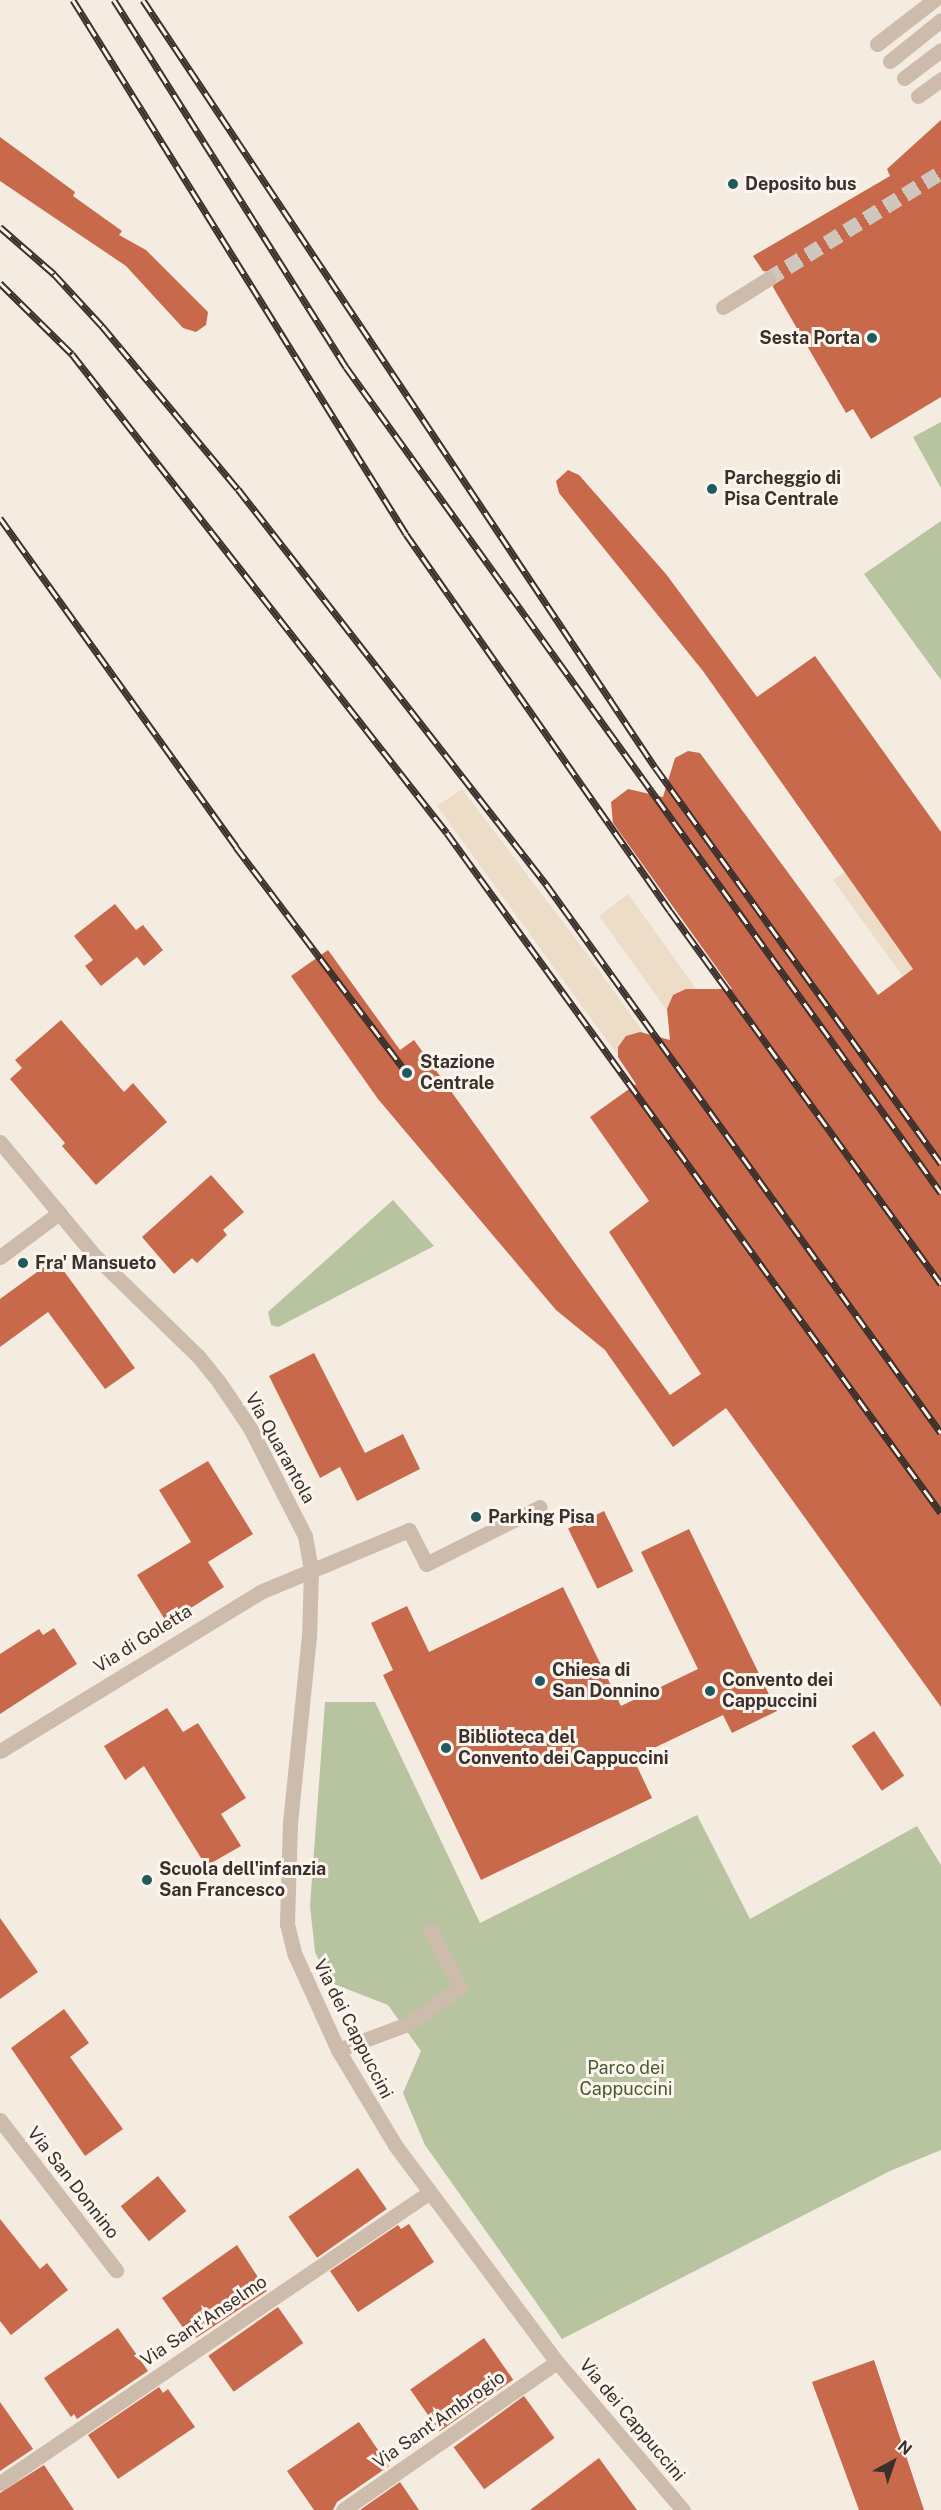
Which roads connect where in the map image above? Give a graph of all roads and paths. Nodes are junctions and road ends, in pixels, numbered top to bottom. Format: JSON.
{"nodes":[{"id":1,"x":934,"y":0,"type":"edge"},
{"id":2,"x":941,"y":20,"type":"edge"},
{"id":3,"x":877,"y":44,"type":"dead end"},
{"id":4,"x":941,"y":50,"type":"edge"},
{"id":5,"x":890,"y":61,"type":"dead end"},
{"id":6,"x":904,"y":78,"type":"dead end"},
{"id":7,"x":941,"y":79,"type":"edge"},
{"id":8,"x":918,"y":96,"type":"dead end"},
{"id":9,"x":768,"y":279,"type":"tunnel mouth"},
{"id":10,"x":723,"y":307,"type":"dead end"},
{"id":11,"x":0,"y":1142,"type":"edge"},
{"id":12,"x":59,"y":1213,"type":"junction"},
{"id":13,"x":0,"y":1257,"type":"edge"},
{"id":14,"x":540,"y":1507,"type":"dead end"},
{"id":15,"x":311,"y":1570,"type":"junction"},
{"id":16,"x":0,"y":1751,"type":"edge"},
{"id":17,"x":431,"y":1931,"type":"dead end"},
{"id":18,"x":338,"y":2050,"type":"junction"},
{"id":19,"x":0,"y":2120,"type":"edge"},
{"id":20,"x":430,"y":2192,"type":"junction"},
{"id":21,"x":116,"y":2270,"type":"dead end"},
{"id":22,"x":557,"y":2362,"type":"junction"},
{"id":23,"x":0,"y":2483,"type":"edge"},
{"id":24,"x":343,"y":2510,"type":"edge"},
{"id":25,"x":683,"y":2510,"type":"edge"}],
"edges":[{"from":1,"to":3,"type":"street"},
{"from":2,"to":5,"type":"street"},
{"from":4,"to":6,"type":"street"},
{"from":7,"to":8,"type":"street"},
{"from":9,"to":10,"type":"street"},
{"from":11,"to":12,"type":"street","name":"Via Quarantola"},
{"from":12,"to":13,"type":"street"},
{"from":12,"to":15,"type":"street","name":"Via Quarantola"},
{"from":14,"to":15,"type":"street","name":"Via di Goletta"},
{"from":15,"to":16,"type":"street","name":"Via di Goletta"},
{"from":15,"to":18,"type":"street","name":"Via dei Cappuccini"},
{"from":17,"to":18,"type":"street"},
{"from":18,"to":20,"type":"street","name":"Via dei Cappuccini"},
{"from":19,"to":21,"type":"street","name":"Via San Donnino"},
{"from":20,"to":22,"type":"street","name":"Via dei Cappuccini"},
{"from":20,"to":23,"type":"street","name":"Via Sant'Anselmo"},
{"from":22,"to":24,"type":"street","name":"Via Sant'Ambrogio"},
{"from":22,"to":25,"type":"street","name":"Via dei Cappuccini"}]}
